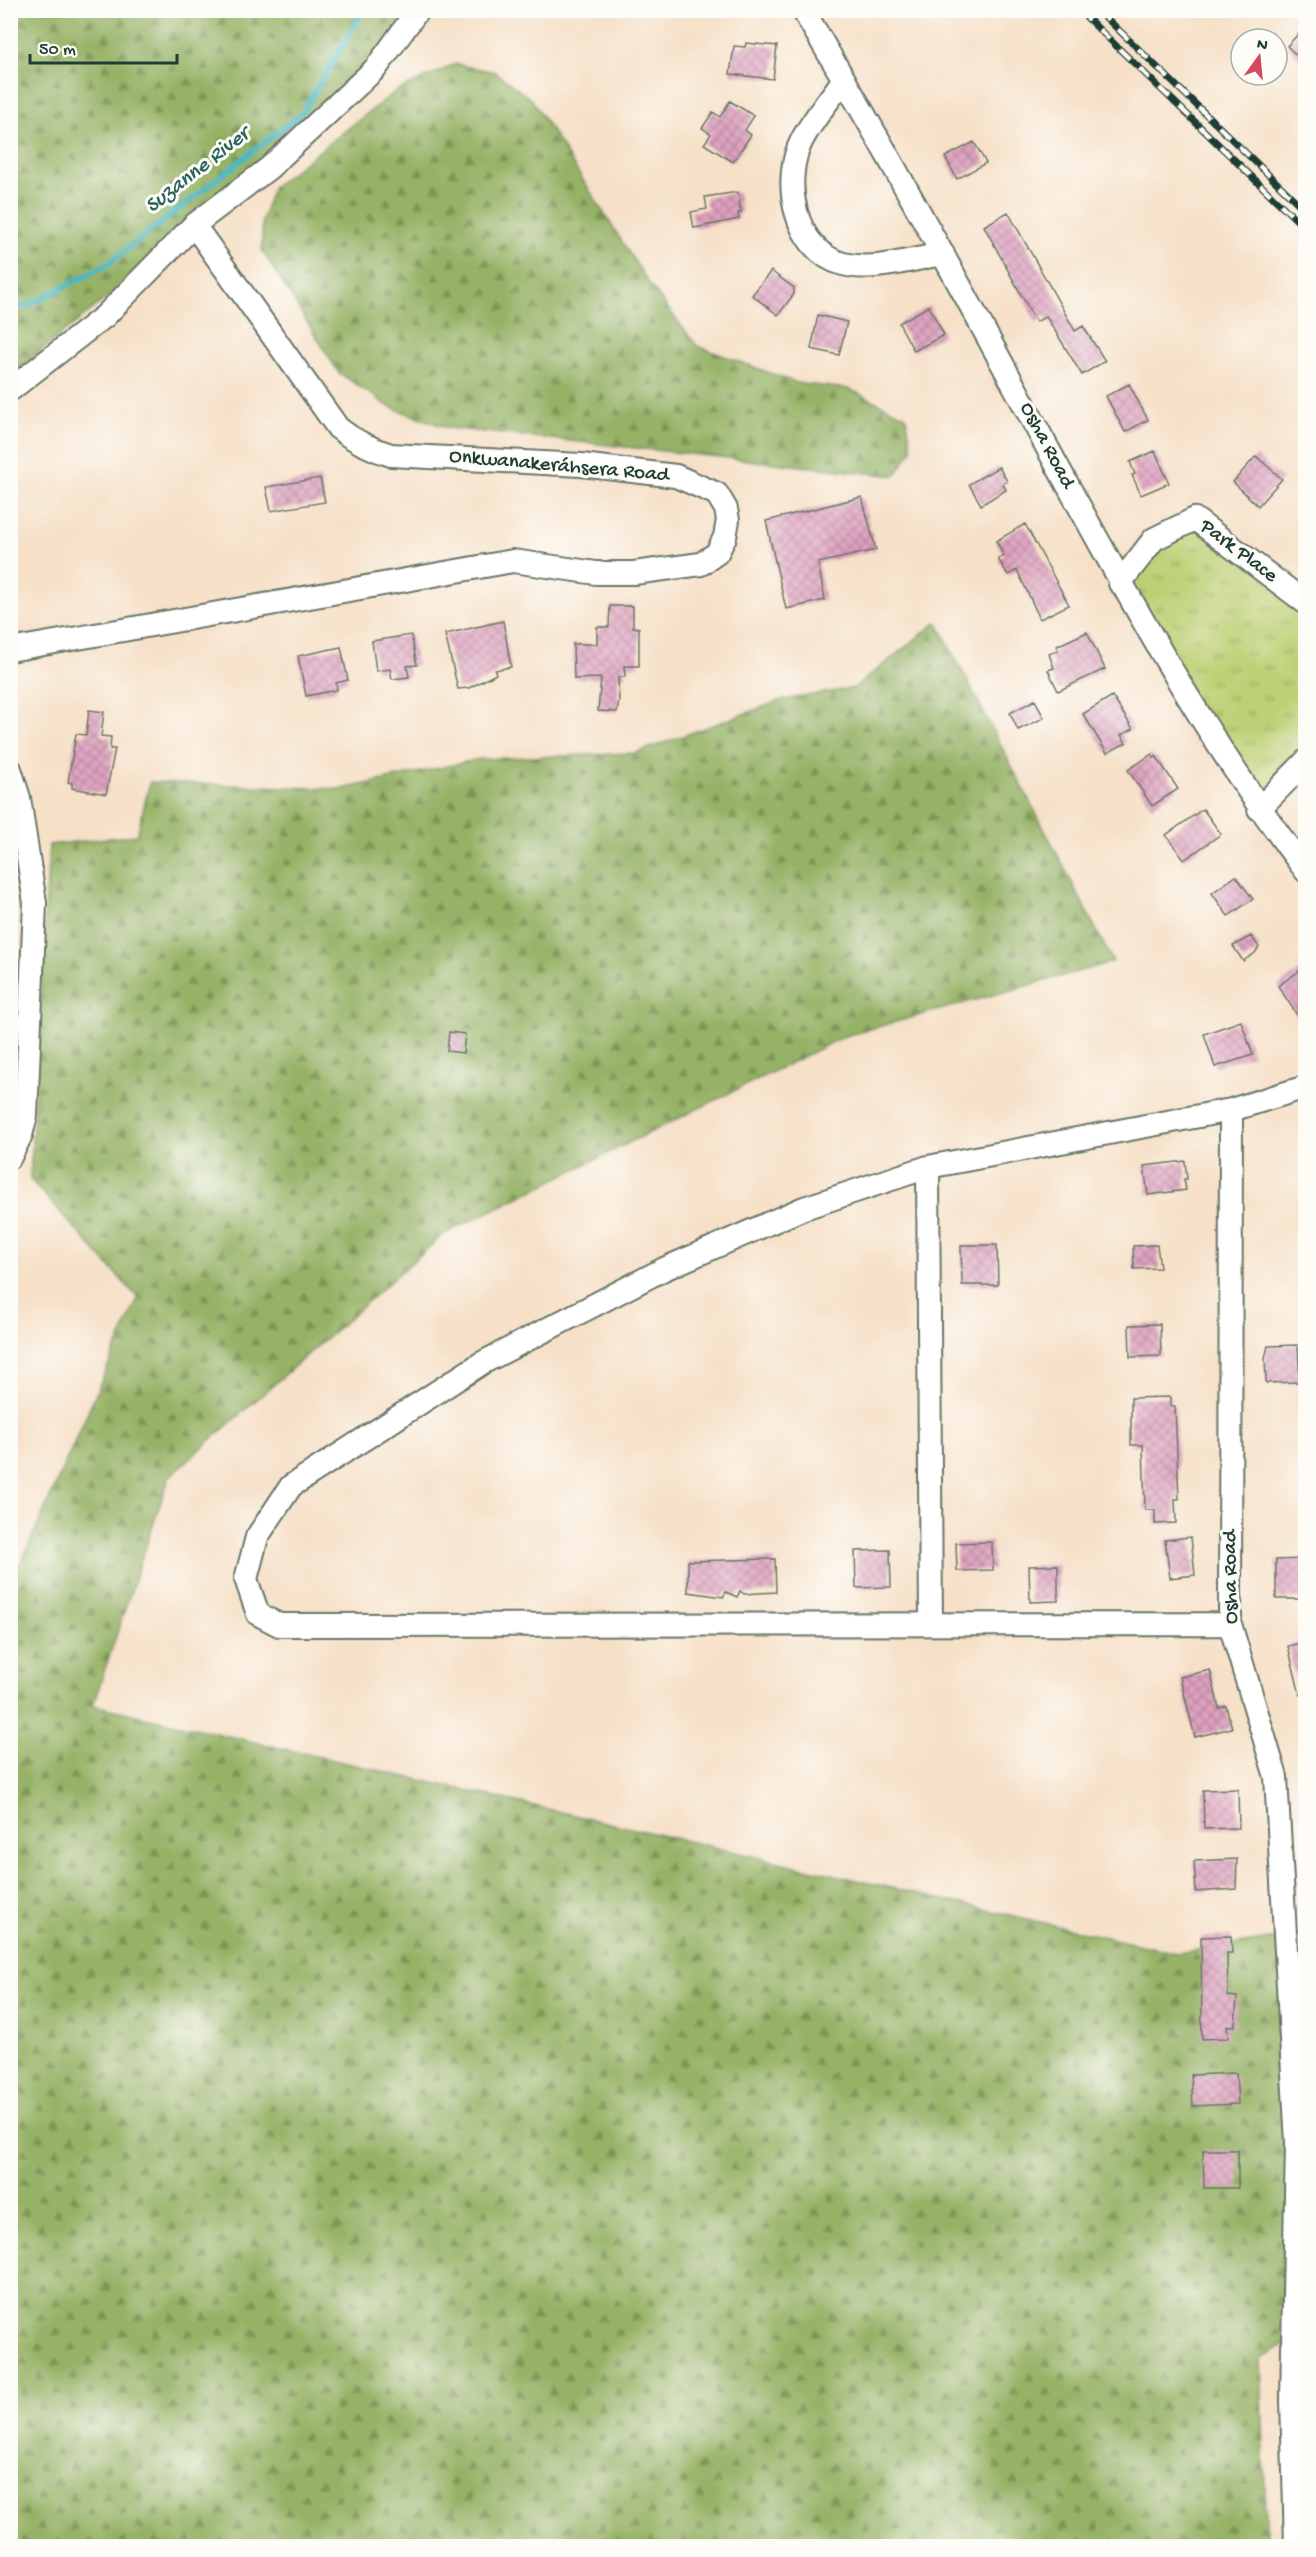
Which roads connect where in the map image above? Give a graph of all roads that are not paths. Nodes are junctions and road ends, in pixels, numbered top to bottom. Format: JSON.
{"nodes":[{"id":1,"x":418,"y":10,"type":"edge"},
{"id":2,"x":802,"y":10,"type":"edge"},
{"id":3,"x":843,"y":79,"type":"junction"},
{"id":4,"x":194,"y":225,"type":"junction"},
{"id":5,"x":943,"y":254,"type":"junction"},
{"id":6,"x":10,"y":390,"type":"edge"},
{"id":7,"x":1120,"y":583,"type":"junction"},
{"id":8,"x":1305,"y":603,"type":"edge"},
{"id":9,"x":10,"y":650,"type":"edge"},
{"id":10,"x":1305,"y":761,"type":"edge"},
{"id":11,"x":10,"y":769,"type":"edge"},
{"id":12,"x":1258,"y":809,"type":"junction"},
{"id":13,"x":1305,"y":871,"type":"edge"},
{"id":14,"x":1305,"y":1087,"type":"edge"},
{"id":15,"x":1231,"y":1110,"type":"junction"},
{"id":16,"x":10,"y":1157,"type":"edge"},
{"id":17,"x":928,"y":1167,"type":"junction"},
{"id":18,"x":931,"y":1624,"type":"junction"},
{"id":19,"x":1230,"y":1624,"type":"junction"},
{"id":20,"x":1301,"y":2143,"type":"edge"},
{"id":21,"x":1299,"y":2401,"type":"edge"},
{"id":22,"x":1296,"y":2547,"type":"edge"}],
"edges":[{"from":1,"to":4,"type":"street"},
{"from":2,"to":3,"type":"street","name":"Osha Road"},
{"from":3,"to":5,"type":"street","name":"Osha Road"},
{"from":3,"to":5,"type":"street"},
{"from":4,"to":6,"type":"street"},
{"from":4,"to":9,"type":"street","name":"Onkwanakeráhsera Road"},
{"from":5,"to":7,"type":"street","name":"Osha Road"},
{"from":7,"to":8,"type":"street","name":"Park Place"},
{"from":7,"to":12,"type":"street","name":"Osha Road"},
{"from":10,"to":12,"type":"street"},
{"from":11,"to":16,"type":"street"},
{"from":12,"to":13,"type":"street","name":"Osha Road"},
{"from":14,"to":15,"type":"street"},
{"from":15,"to":17,"type":"street"},
{"from":15,"to":19,"type":"street","name":"Osha Road"},
{"from":17,"to":18,"type":"street"},
{"from":17,"to":18,"type":"street"},
{"from":18,"to":19,"type":"street"},
{"from":19,"to":20,"type":"street","name":"Osha Road"},
{"from":20,"to":21,"type":"street","name":"Osha Road"},
{"from":21,"to":22,"type":"street","name":"Osha Road"}]}
